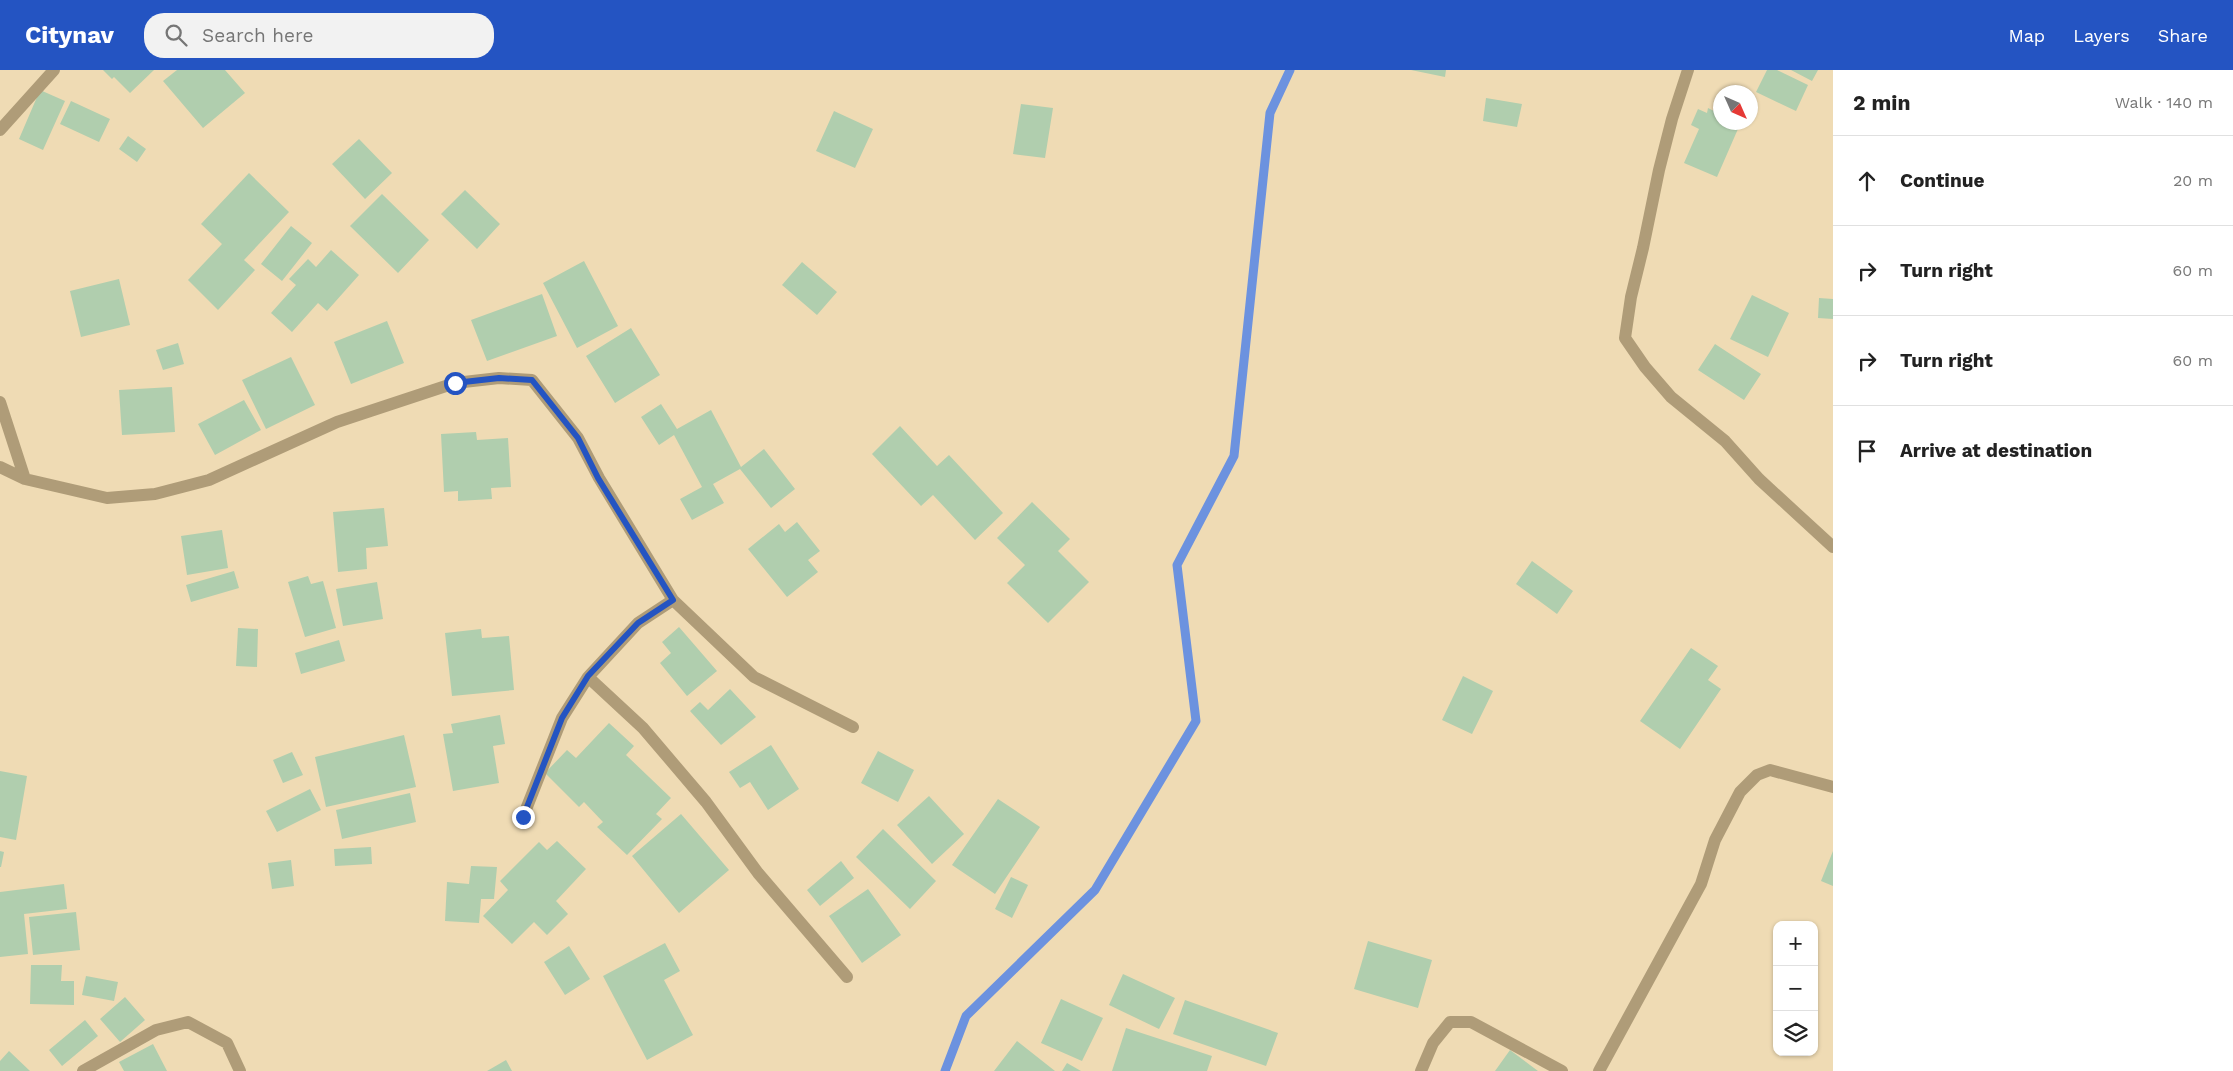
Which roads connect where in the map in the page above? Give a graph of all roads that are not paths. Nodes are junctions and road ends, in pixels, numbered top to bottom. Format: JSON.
{"nodes":[{"id":1,"x":54,"y":70,"type":"edge"},
{"id":2,"x":1688,"y":70,"type":"edge"},
{"id":3,"x":0,"y":130,"type":"edge"},
{"id":4,"x":0,"y":402,"type":"edge"},
{"id":5,"x":0,"y":467,"type":"edge"},
{"id":6,"x":25,"y":479,"type":"junction"},
{"id":7,"x":1833,"y":547,"type":"edge"},
{"id":8,"x":673,"y":600,"type":"junction"},
{"id":9,"x":588,"y":676,"type":"junction"},
{"id":10,"x":853,"y":727,"type":"dead end"},
{"id":11,"x":1833,"y":787,"type":"edge"},
{"id":12,"x":523,"y":817,"type":"dead end"},
{"id":13,"x":846,"y":977,"type":"dead end"},
{"id":14,"x":83,"y":1071,"type":"edge"},
{"id":15,"x":240,"y":1071,"type":"edge"},
{"id":16,"x":1421,"y":1071,"type":"edge"},
{"id":17,"x":1562,"y":1071,"type":"edge"},
{"id":18,"x":1599,"y":1071,"type":"edge"}],
"edges":[{"from":1,"to":3,"type":"street"},
{"from":2,"to":7,"type":"street"},
{"from":4,"to":6,"type":"street"},
{"from":5,"to":6,"type":"street"},
{"from":6,"to":8,"type":"street"},
{"from":8,"to":9,"type":"street"},
{"from":8,"to":10,"type":"street"},
{"from":9,"to":12,"type":"street"},
{"from":9,"to":13,"type":"street"},
{"from":11,"to":18,"type":"street"},
{"from":14,"to":15,"type":"street"},
{"from":16,"to":17,"type":"street"}]}
